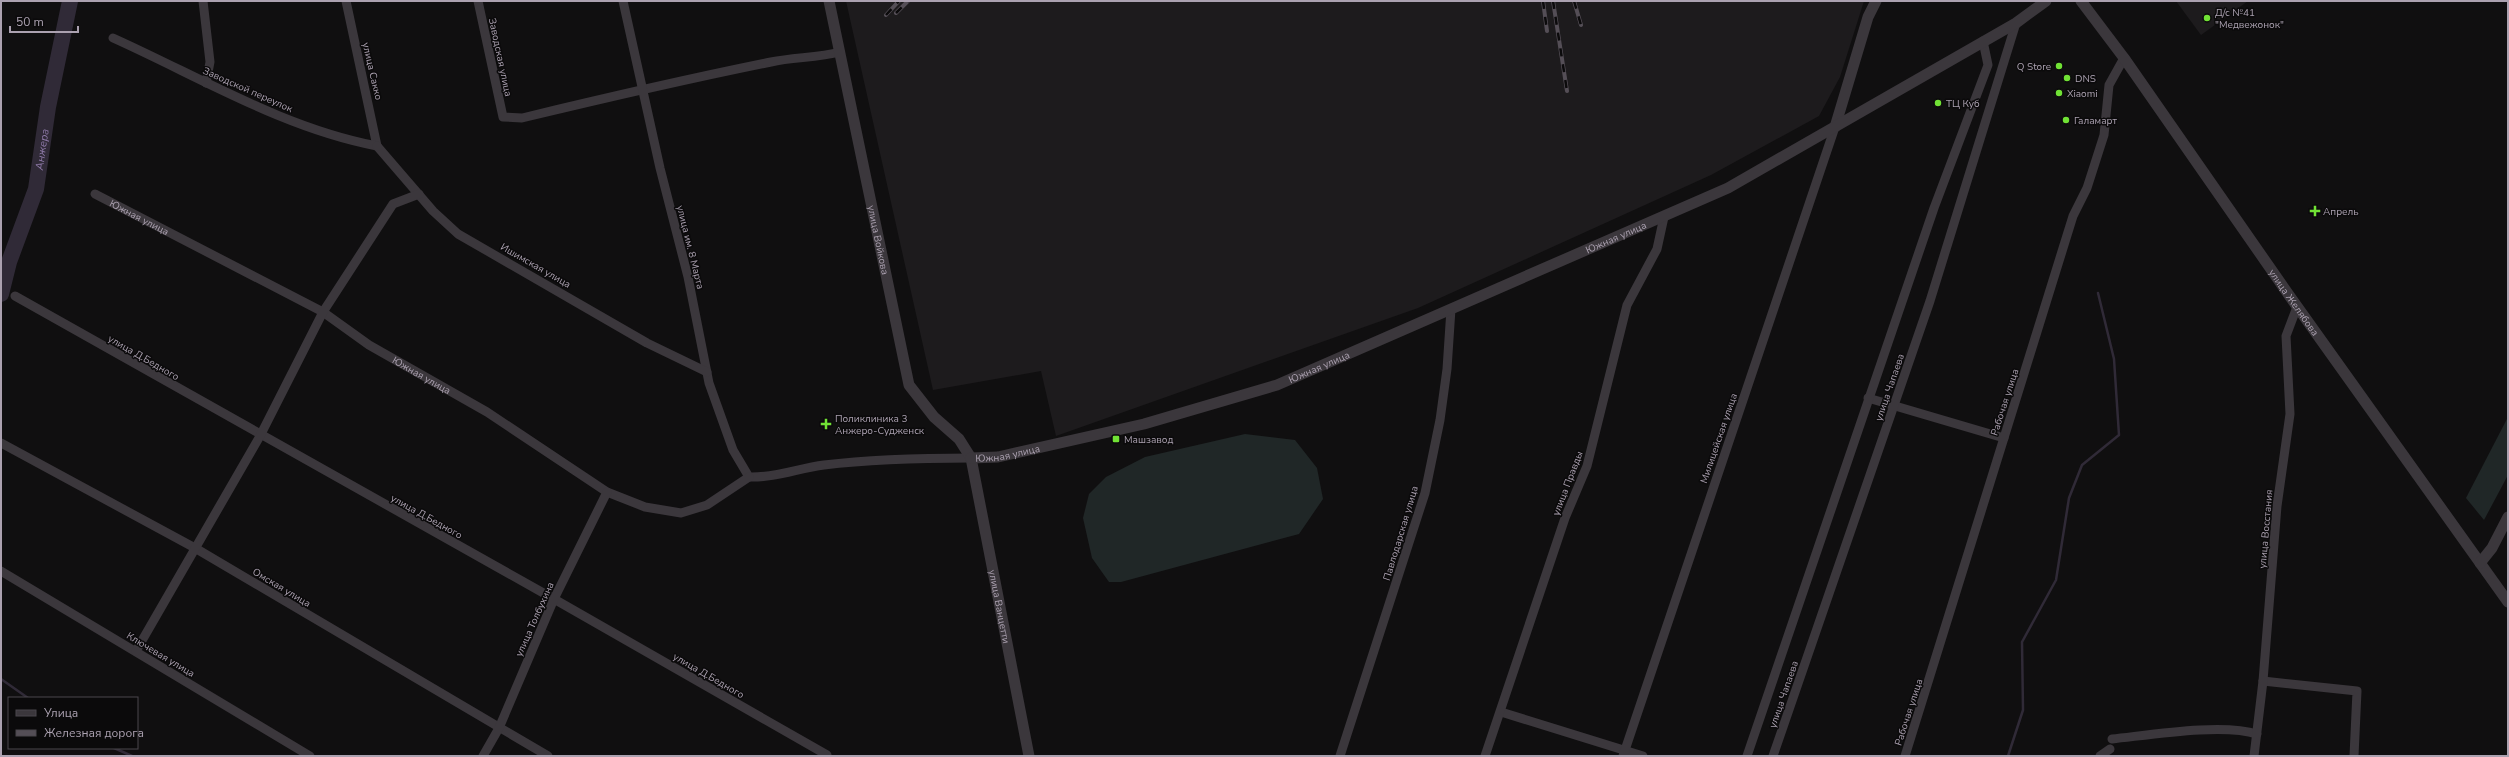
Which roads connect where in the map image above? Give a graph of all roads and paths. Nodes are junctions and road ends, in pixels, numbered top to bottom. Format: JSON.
{"nodes":[{"id":1,"x":203,"y":1,"type":"edge"},
{"id":2,"x":346,"y":1,"type":"edge"},
{"id":3,"x":478,"y":1,"type":"edge"},
{"id":4,"x":623,"y":1,"type":"edge"},
{"id":5,"x":829,"y":1,"type":"edge"},
{"id":6,"x":1876,"y":1,"type":"edge"},
{"id":7,"x":2046,"y":1,"type":"edge"},
{"id":8,"x":2081,"y":1,"type":"edge"},
{"id":9,"x":2016,"y":23,"type":"junction"},
{"id":10,"x":114,"y":38,"type":"dead end"},
{"id":11,"x":1983,"y":41,"type":"junction"},
{"id":12,"x":840,"y":52,"type":"junction"},
{"id":13,"x":2124,"y":58,"type":"junction"},
{"id":14,"x":206,"y":82,"type":"junction"},
{"id":15,"x":643,"y":90,"type":"junction"},
{"id":16,"x":1835,"y":127,"type":"junction"},
{"id":17,"x":377,"y":146,"type":"junction"},
{"id":18,"x":95,"y":194,"type":"dead end"},
{"id":19,"x":419,"y":194,"type":"junction"},
{"id":20,"x":1664,"y":217,"type":"junction"},
{"id":21,"x":15,"y":296,"type":"dead end"},
{"id":22,"x":2297,"y":307,"type":"junction"},
{"id":23,"x":1451,"y":309,"type":"junction"},
{"id":24,"x":323,"y":312,"type":"junction"},
{"id":25,"x":707,"y":372,"type":"junction"},
{"id":26,"x":1868,"y":398,"type":"junction"},
{"id":27,"x":1894,"y":406,"type":"junction"},
{"id":28,"x":260,"y":436,"type":"junction"},
{"id":29,"x":2004,"y":438,"type":"junction"},
{"id":30,"x":1,"y":443,"type":"edge"},
{"id":31,"x":971,"y":458,"type":"junction"},
{"id":32,"x":749,"y":477,"type":"junction"},
{"id":33,"x":607,"y":492,"type":"junction"},
{"id":34,"x":2508,"y":518,"type":"edge"},
{"id":35,"x":195,"y":548,"type":"junction"},
{"id":36,"x":2480,"y":563,"type":"junction"},
{"id":37,"x":1,"y":571,"type":"edge"},
{"id":38,"x":554,"y":599,"type":"junction"},
{"id":39,"x":2508,"y":602,"type":"edge"},
{"id":40,"x":136,"y":651,"type":"junction"},
{"id":41,"x":2263,"y":681,"type":"junction"},
{"id":42,"x":1501,"y":712,"type":"junction"},
{"id":43,"x":499,"y":728,"type":"junction"},
{"id":44,"x":2257,"y":734,"type":"junction"},
{"id":45,"x":2112,"y":739,"type":"dead end"},
{"id":46,"x":2110,"y":749,"type":"dead end"},
{"id":47,"x":1624,"y":753,"type":"edge"},
{"id":48,"x":827,"y":755,"type":"edge"},
{"id":49,"x":310,"y":756,"type":"edge"},
{"id":50,"x":483,"y":756,"type":"edge"},
{"id":51,"x":548,"y":756,"type":"edge"},
{"id":52,"x":1029,"y":756,"type":"edge"},
{"id":53,"x":1340,"y":756,"type":"edge"},
{"id":54,"x":1485,"y":756,"type":"edge"},
{"id":55,"x":1643,"y":756,"type":"edge"},
{"id":56,"x":1747,"y":756,"type":"edge"},
{"id":57,"x":1773,"y":756,"type":"edge"},
{"id":58,"x":1905,"y":756,"type":"edge"},
{"id":59,"x":2100,"y":756,"type":"edge"},
{"id":60,"x":2254,"y":756,"type":"edge"},
{"id":61,"x":2354,"y":756,"type":"edge"}],
"edges":[{"from":1,"to":14,"type":"street"},
{"from":2,"to":17,"type":"street","name":"улица Сакко"},
{"from":3,"to":15,"type":"street","name":"Заводская улица"},
{"from":4,"to":15,"type":"street","name":"улица им. 8 Марта"},
{"from":5,"to":12,"type":"street","name":"улица Войкова"},
{"from":6,"to":16,"type":"street"},
{"from":7,"to":9,"type":"street","name":"Южная улица"},
{"from":8,"to":13,"type":"street","name":"улица Желябова"},
{"from":9,"to":11,"type":"street","name":"Южная улица"},
{"from":9,"to":27,"type":"street","name":"улица Чапаева"},
{"from":10,"to":14,"type":"street","name":"Заводской переулок"},
{"from":11,"to":16,"type":"street","name":"Южная улица"},
{"from":11,"to":26,"type":"street","name":"улица Чапаева"},
{"from":12,"to":15,"type":"street"},
{"from":12,"to":31,"type":"street","name":"улица Войкова"},
{"from":13,"to":22,"type":"street","name":"улица Желябова"},
{"from":13,"to":29,"type":"street","name":"Рабочая улица"},
{"from":14,"to":17,"type":"street","name":"Заводской переулок"},
{"from":15,"to":25,"type":"street","name":"улица им. 8 Марта"},
{"from":16,"to":20,"type":"street","name":"Южная улица"},
{"from":16,"to":47,"type":"street","name":"Милицейская улица"},
{"from":17,"to":19,"type":"street","name":"Ишимская улица"},
{"from":18,"to":24,"type":"street","name":"Южная улица"},
{"from":19,"to":24,"type":"street"},
{"from":19,"to":25,"type":"street","name":"Ишимская улица"},
{"from":20,"to":23,"type":"street","name":"Южная улица"},
{"from":20,"to":42,"type":"street","name":"улица Правды"},
{"from":21,"to":28,"type":"street","name":"улица Д.Бедного"},
{"from":22,"to":36,"type":"street","name":"улица Желябова"},
{"from":22,"to":41,"type":"street","name":"улица Восстания"},
{"from":23,"to":31,"type":"street","name":"Южная улица"},
{"from":23,"to":53,"type":"street","name":"Павлодарская улица"},
{"from":24,"to":28,"type":"street"},
{"from":24,"to":33,"type":"street","name":"Южная улица"},
{"from":25,"to":32,"type":"street","name":"улица им. 8 Марта"},
{"from":26,"to":27,"type":"street"},
{"from":26,"to":56,"type":"street","name":"улица Чапаева"},
{"from":27,"to":29,"type":"street"},
{"from":27,"to":57,"type":"street","name":"улица Чапаева"},
{"from":28,"to":35,"type":"street"},
{"from":28,"to":38,"type":"street","name":"улица Д.Бедного"},
{"from":29,"to":58,"type":"street","name":"Рабочая улица"},
{"from":30,"to":35,"type":"street","name":"Омская улица"},
{"from":31,"to":32,"type":"street","name":"Южная улица"},
{"from":31,"to":52,"type":"street","name":"улица Ванцетти"},
{"from":32,"to":33,"type":"street","name":"Южная улица"},
{"from":33,"to":38,"type":"street","name":"улица Толбухина"},
{"from":34,"to":36,"type":"street"},
{"from":35,"to":40,"type":"street"},
{"from":35,"to":43,"type":"street","name":"Омская улица"},
{"from":36,"to":39,"type":"street","name":"улица Желябова"},
{"from":37,"to":40,"type":"street","name":"Ключевая улица"},
{"from":38,"to":43,"type":"street","name":"улица Толбухина"},
{"from":38,"to":48,"type":"street","name":"улица Д.Бедного"},
{"from":40,"to":49,"type":"street","name":"Ключевая улица"},
{"from":41,"to":44,"type":"street","name":"улица Восстания"},
{"from":41,"to":61,"type":"street"},
{"from":42,"to":47,"type":"street"},
{"from":42,"to":54,"type":"street","name":"улица Правды"},
{"from":43,"to":50,"type":"street","name":"улица Толбухина"},
{"from":43,"to":51,"type":"street","name":"Омская улица"},
{"from":44,"to":45,"type":"street"},
{"from":44,"to":60,"type":"street","name":"улица Восстания"},
{"from":46,"to":59,"type":"street"},
{"from":47,"to":55,"type":"street"}]}
